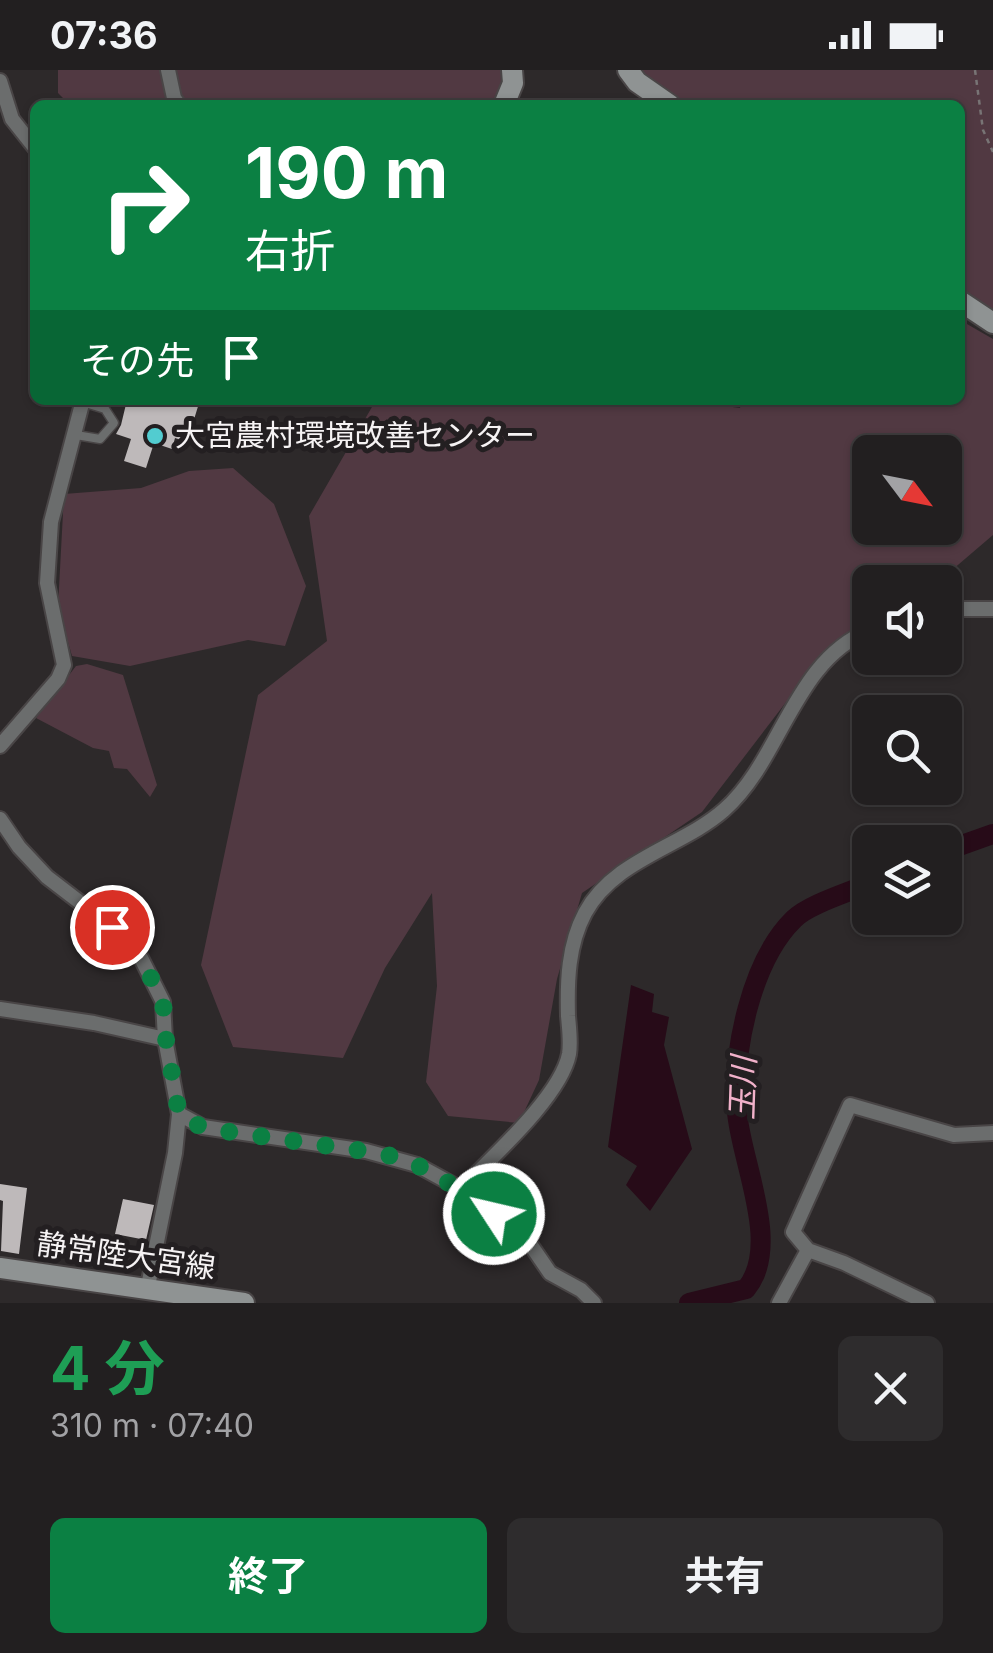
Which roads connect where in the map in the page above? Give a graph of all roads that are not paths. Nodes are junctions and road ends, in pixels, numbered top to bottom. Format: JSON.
{"nodes":[{"id":1,"x":168,"y":70,"type":"edge"},
{"id":2,"x":512,"y":70,"type":"edge"},
{"id":3,"x":628,"y":70,"type":"edge"},
{"id":4,"x":0,"y":81,"type":"edge"},
{"id":5,"x":176,"y":100,"type":"edge"},
{"id":6,"x":506,"y":100,"type":"edge"},
{"id":7,"x":663,"y":100,"type":"edge"},
{"id":8,"x":30,"y":141,"type":"edge"},
{"id":9,"x":965,"y":304,"type":"edge"},
{"id":10,"x":993,"y":323,"type":"edge"},
{"id":11,"x":81,"y":405,"type":"edge"},
{"id":12,"x":94,"y":405,"type":"edge"},
{"id":13,"x":76,"y":435,"type":"junction"},
{"id":14,"x":962,"y":609,"type":"edge"},
{"id":15,"x":993,"y":609,"type":"edge"},
{"id":16,"x":852,"y":641,"type":"edge"},
{"id":17,"x":0,"y":746,"type":"edge"},
{"id":18,"x":0,"y":819,"type":"edge"},
{"id":19,"x":0,"y":1008,"type":"edge"},
{"id":20,"x":166,"y":1039,"type":"junction"},
{"id":21,"x":179,"y":1114,"type":"junction"},
{"id":22,"x":993,"y":1134,"type":"edge"},
{"id":23,"x":461,"y":1190,"type":"junction"},
{"id":24,"x":808,"y":1250,"type":"junction"},
{"id":25,"x":4,"y":1271,"type":"edge"},
{"id":26,"x":147,"y":1290,"type":"junction"},
{"id":27,"x":244,"y":1303,"type":"edge"},
{"id":28,"x":594,"y":1303,"type":"edge"},
{"id":29,"x":779,"y":1303,"type":"edge"},
{"id":30,"x":927,"y":1303,"type":"edge"}],
"edges":[{"from":1,"to":5,"type":"street"},
{"from":2,"to":6,"type":"main road"},
{"from":3,"to":7,"type":"main road"},
{"from":4,"to":8,"type":"street"},
{"from":9,"to":10,"type":"main road"},
{"from":11,"to":13,"type":"street"},
{"from":12,"to":13,"type":"lane"},
{"from":13,"to":17,"type":"street"},
{"from":14,"to":15,"type":"street"},
{"from":16,"to":23,"type":"street"},
{"from":18,"to":20,"type":"street"},
{"from":19,"to":20,"type":"street"},
{"from":20,"to":21,"type":"street"},
{"from":21,"to":23,"type":"street"},
{"from":21,"to":26,"type":"street"},
{"from":22,"to":24,"type":"street"},
{"from":23,"to":28,"type":"street"},
{"from":24,"to":29,"type":"street"},
{"from":24,"to":30,"type":"street"},
{"from":25,"to":26,"type":"main road","name":"静常陸大宮線"},
{"from":26,"to":27,"type":"main road","name":"静常陸大宮線"}]}
